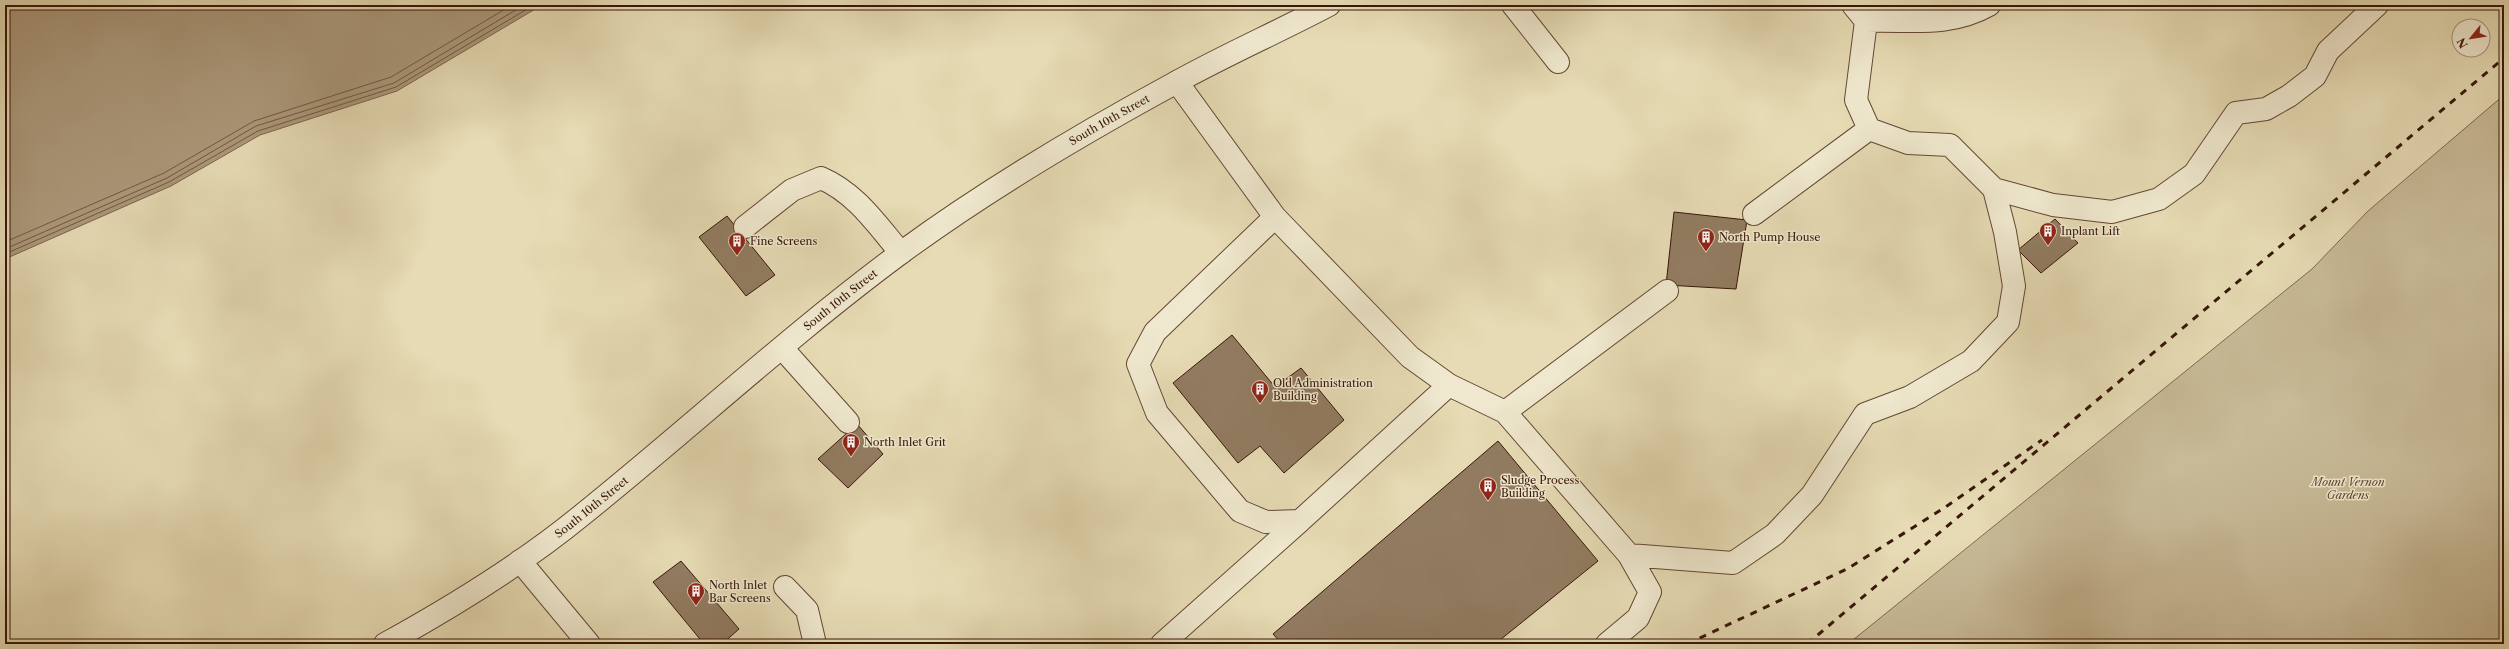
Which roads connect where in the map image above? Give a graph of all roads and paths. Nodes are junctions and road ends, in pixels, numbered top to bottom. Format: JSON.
{"nodes":[{"id":1,"x":1329,"y":5,"type":"edge"},
{"id":2,"x":1512,"y":5,"type":"edge"},
{"id":3,"x":1989,"y":5,"type":"edge"},
{"id":4,"x":2377,"y":5,"type":"edge"},
{"id":5,"x":1859,"y":13,"type":"edge"},
{"id":6,"x":1558,"y":62,"type":"dead end"},
{"id":7,"x":1177,"y":82,"type":"junction"},
{"id":8,"x":1869,"y":129,"type":"junction"},
{"id":9,"x":1994,"y":189,"type":"junction"},
{"id":10,"x":1754,"y":214,"type":"dead end"},
{"id":11,"x":1275,"y":217,"type":"junction"},
{"id":12,"x":745,"y":227,"type":"dead end"},
{"id":13,"x":901,"y":253,"type":"junction"},
{"id":14,"x":1667,"y":291,"type":"dead end"},
{"id":15,"x":782,"y":348,"type":"junction"},
{"id":16,"x":1449,"y":385,"type":"junction"},
{"id":17,"x":1505,"y":412,"type":"junction"},
{"id":18,"x":848,"y":422,"type":"dead end"},
{"id":19,"x":1300,"y":521,"type":"junction"},
{"id":20,"x":1629,"y":555,"type":"junction"},
{"id":21,"x":520,"y":561,"type":"junction"},
{"id":22,"x":785,"y":587,"type":"dead end"},
{"id":23,"x":385,"y":644,"type":"edge"},
{"id":24,"x":589,"y":644,"type":"edge"},
{"id":25,"x":815,"y":644,"type":"edge"},
{"id":26,"x":1162,"y":644,"type":"edge"},
{"id":27,"x":1607,"y":644,"type":"edge"}],
"edges":[{"from":1,"to":7,"type":"street","name":"South 10th Street"},
{"from":2,"to":6,"type":"street"},
{"from":3,"to":5,"type":"street"},
{"from":4,"to":9,"type":"street"},
{"from":5,"to":8,"type":"street"},
{"from":7,"to":11,"type":"street"},
{"from":7,"to":13,"type":"street","name":"South 10th Street"},
{"from":8,"to":9,"type":"street"},
{"from":8,"to":10,"type":"street"},
{"from":9,"to":20,"type":"street"},
{"from":11,"to":16,"type":"street"},
{"from":11,"to":19,"type":"street"},
{"from":12,"to":13,"type":"street"},
{"from":13,"to":15,"type":"street","name":"South 10th Street"},
{"from":14,"to":17,"type":"street"},
{"from":15,"to":18,"type":"street"},
{"from":15,"to":21,"type":"street","name":"South 10th Street"},
{"from":16,"to":17,"type":"street"},
{"from":16,"to":19,"type":"street"},
{"from":17,"to":20,"type":"street"},
{"from":19,"to":26,"type":"street"},
{"from":20,"to":27,"type":"street"},
{"from":21,"to":23,"type":"street","name":"South 10th Street"},
{"from":21,"to":24,"type":"street"},
{"from":22,"to":25,"type":"street"}]}
